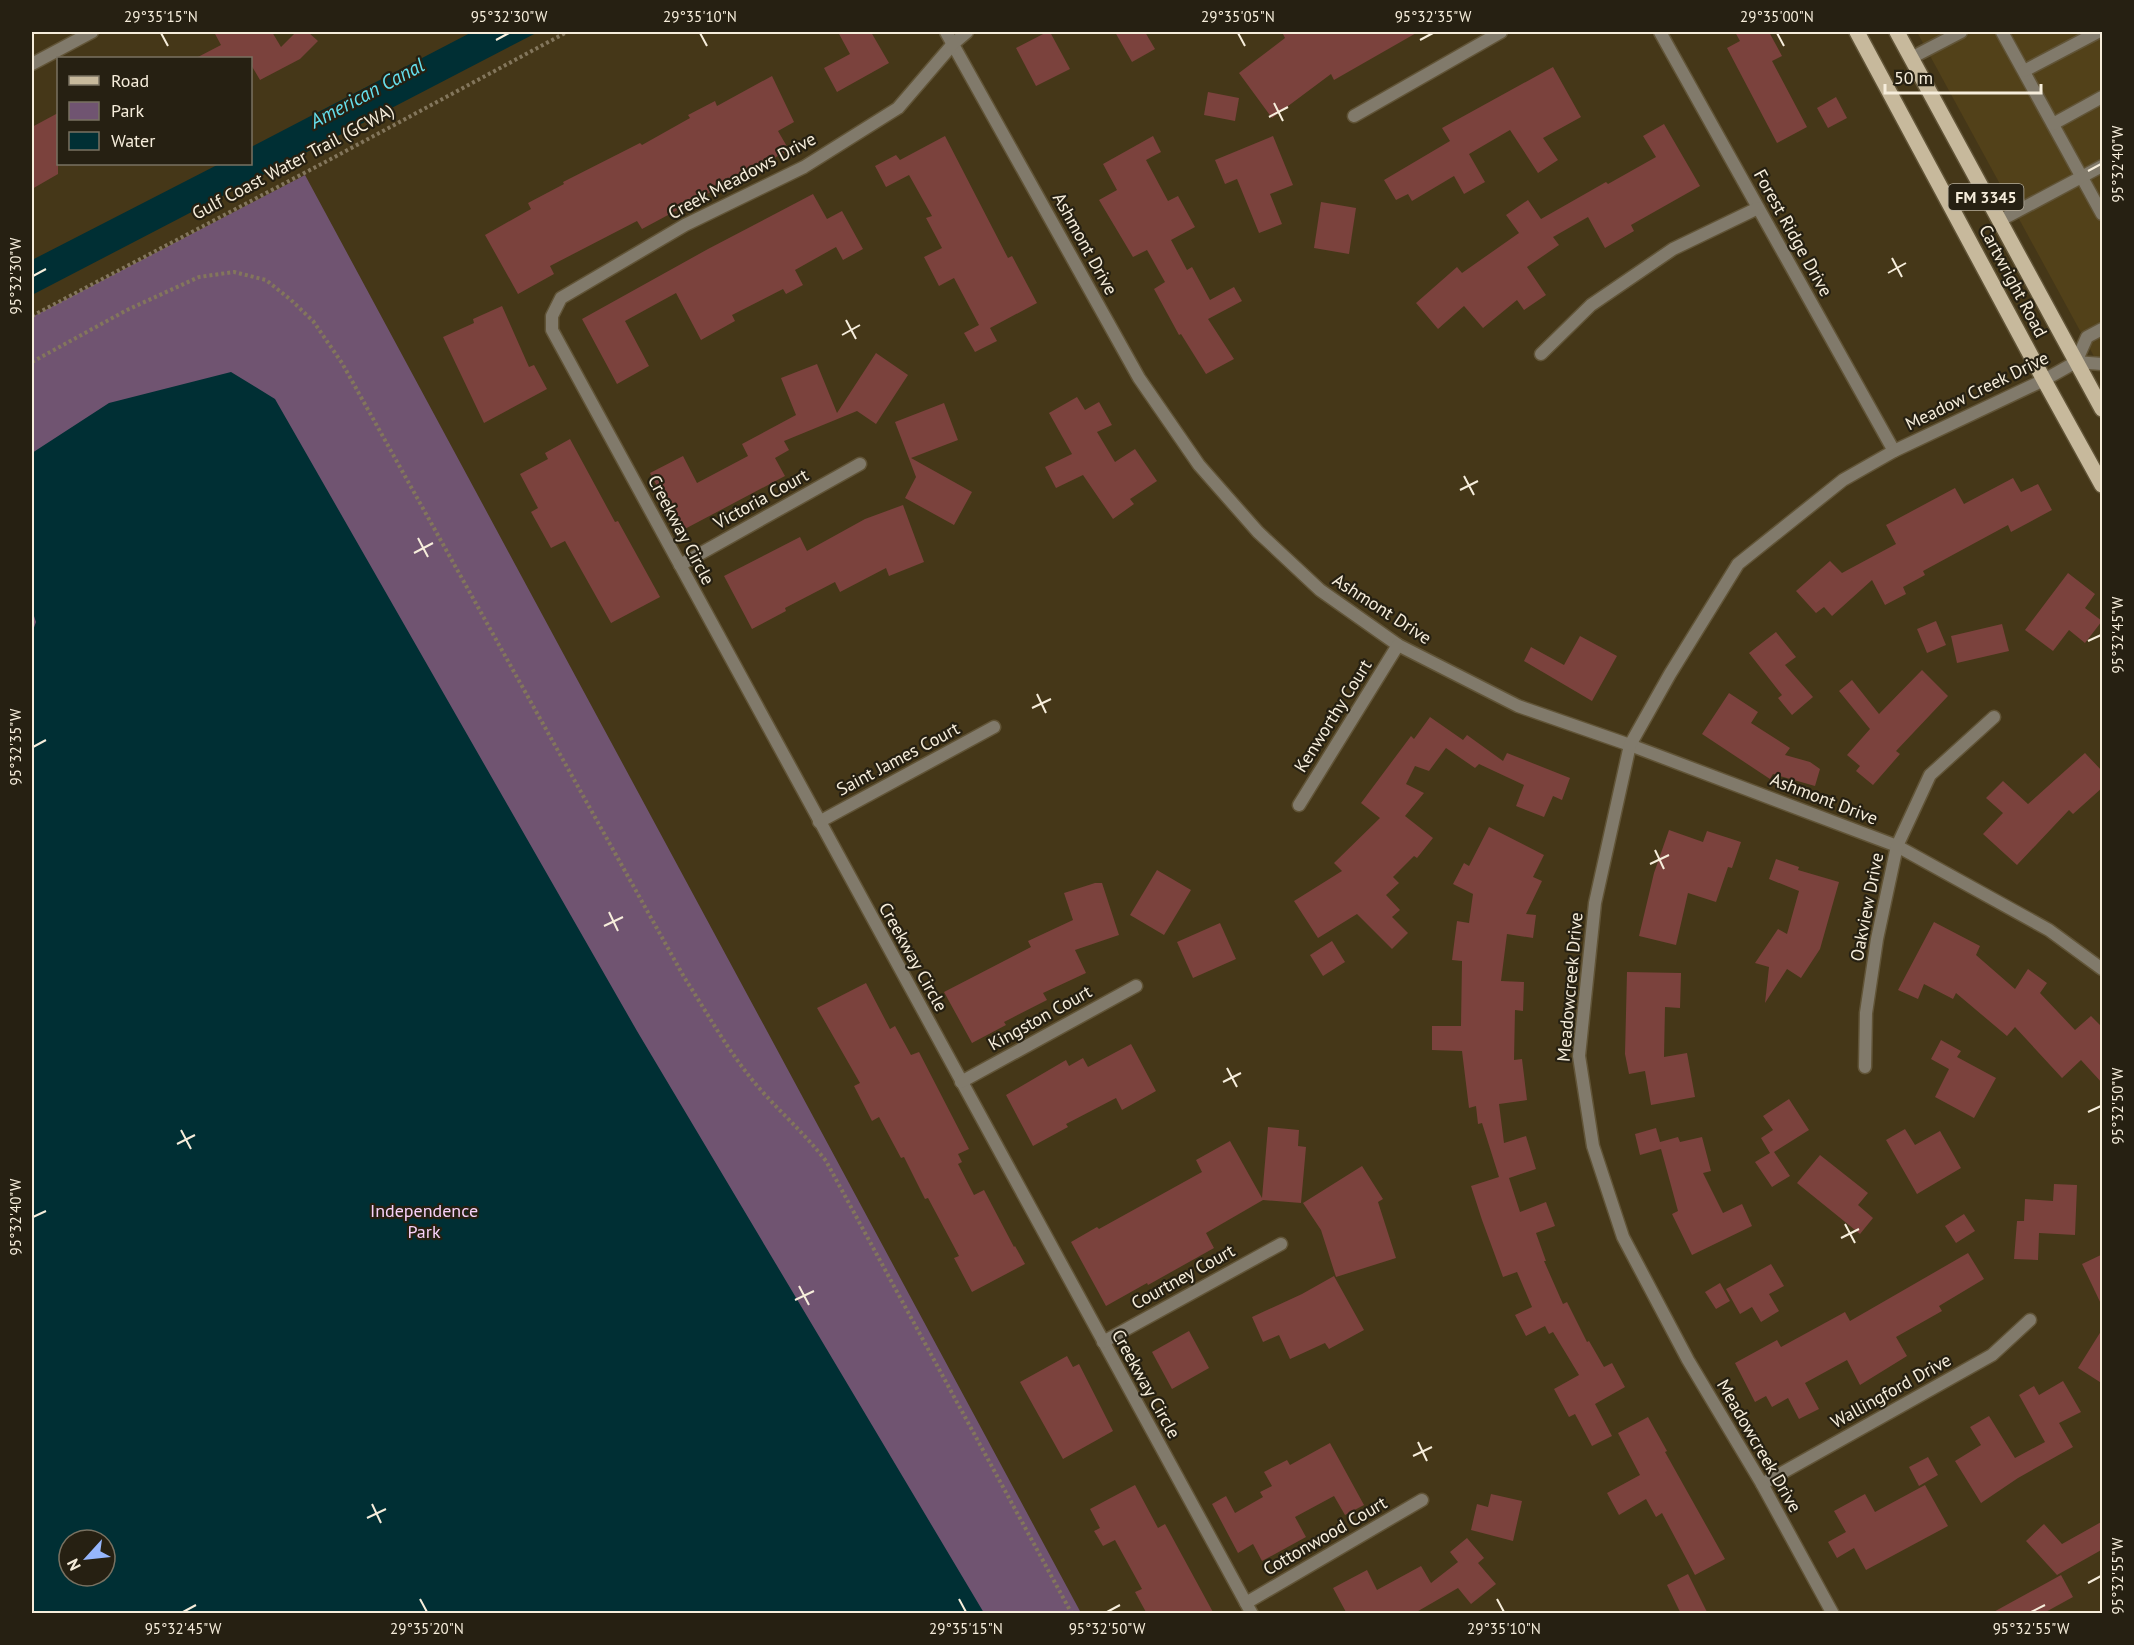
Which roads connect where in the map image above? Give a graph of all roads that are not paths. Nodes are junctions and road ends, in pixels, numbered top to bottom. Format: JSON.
{"nodes":[{"id":1,"x":92,"y":32,"type":"edge"},
{"id":2,"x":946,"y":32,"type":"edge"},
{"id":3,"x":967,"y":32,"type":"edge"},
{"id":4,"x":1501,"y":32,"type":"edge"},
{"id":5,"x":1660,"y":32,"type":"edge"},
{"id":6,"x":1857,"y":32,"type":"edge"},
{"id":7,"x":1897,"y":32,"type":"edge"},
{"id":8,"x":1961,"y":32,"type":"edge"},
{"id":9,"x":2002,"y":32,"type":"edge"},
{"id":10,"x":2098,"y":32,"type":"edge"},
{"id":11,"x":953,"y":44,"type":"junction"},
{"id":12,"x":1911,"y":58,"type":"junction"},
{"id":13,"x":32,"y":64,"type":"edge"},
{"id":14,"x":2024,"y":71,"type":"junction"},
{"id":15,"x":2103,"y":97,"type":"edge"},
{"id":16,"x":1354,"y":116,"type":"dead end"},
{"id":17,"x":2053,"y":124,"type":"junction"},
{"id":18,"x":2103,"y":166,"type":"edge"},
{"id":19,"x":2082,"y":177,"type":"junction"},
{"id":20,"x":1758,"y":208,"type":"junction"},
{"id":21,"x":2103,"y":214,"type":"edge"},
{"id":22,"x":1999,"y":221,"type":"junction"},
{"id":23,"x":552,"y":316,"type":"joint"},
{"id":24,"x":2103,"y":329,"type":"edge"},
{"id":25,"x":1541,"y":354,"type":"dead end"},
{"id":26,"x":2076,"y":362,"type":"junction"},
{"id":27,"x":2103,"y":364,"type":"edge"},
{"id":28,"x":2044,"y":380,"type":"junction"},
{"id":29,"x":2103,"y":409,"type":"edge"},
{"id":30,"x":1894,"y":451,"type":"junction"},
{"id":31,"x":860,"y":464,"type":"dead end"},
{"id":32,"x":2103,"y":485,"type":"edge"},
{"id":33,"x":680,"y":565,"type":"junction"},
{"id":34,"x":1398,"y":645,"type":"junction"},
{"id":35,"x":1994,"y":717,"type":"dead end"},
{"id":36,"x":994,"y":727,"type":"dead end"},
{"id":37,"x":1630,"y":745,"type":"junction"},
{"id":38,"x":1299,"y":805,"type":"dead end"},
{"id":39,"x":819,"y":822,"type":"junction"},
{"id":40,"x":1897,"y":846,"type":"junction"},
{"id":41,"x":2103,"y":969,"type":"edge"},
{"id":42,"x":1136,"y":986,"type":"dead end"},
{"id":43,"x":1865,"y":1067,"type":"dead end"},
{"id":44,"x":961,"y":1082,"type":"junction"},
{"id":45,"x":1281,"y":1244,"type":"dead end"},
{"id":46,"x":2030,"y":1320,"type":"dead end"},
{"id":47,"x":1103,"y":1342,"type":"junction"},
{"id":48,"x":1762,"y":1484,"type":"junction"},
{"id":49,"x":1422,"y":1500,"type":"dead end"},
{"id":50,"x":1249,"y":1608,"type":"edge"},
{"id":51,"x":1833,"y":1614,"type":"edge"}],
"edges":[{"from":1,"to":13,"type":"street"},
{"from":2,"to":11,"type":"street","name":"Ashmont Drive"},
{"from":3,"to":11,"type":"street","name":"Creek Meadows Drive"},
{"from":4,"to":16,"type":"street"},
{"from":5,"to":20,"type":"street","name":"Forest Ridge Drive"},
{"from":6,"to":28,"type":"main road","name":"Cartwright Road","number":"FM 3345"},
{"from":7,"to":12,"type":"main road","name":"Cartwright Road","number":"FM 3345"},
{"from":8,"to":12,"type":"street"},
{"from":9,"to":14,"type":"street"},
{"from":10,"to":14,"type":"street"},
{"from":11,"to":23,"type":"street","name":"Creek Meadows Drive"},
{"from":11,"to":34,"type":"street","name":"Ashmont Drive"},
{"from":12,"to":22,"type":"main road","name":"Cartwright Road","number":"FM 3345"},
{"from":14,"to":17,"type":"street"},
{"from":15,"to":17,"type":"street"},
{"from":17,"to":19,"type":"street"},
{"from":18,"to":19,"type":"street"},
{"from":19,"to":21,"type":"street"},
{"from":19,"to":22,"type":"street"},
{"from":20,"to":25,"type":"street"},
{"from":20,"to":30,"type":"street","name":"Forest Ridge Drive"},
{"from":22,"to":26,"type":"main road","name":"Cartwright Road","number":"FM 3345"},
{"from":23,"to":33,"type":"street","name":"Creekway Circle"},
{"from":24,"to":26,"type":"street"},
{"from":26,"to":27,"type":"street"},
{"from":26,"to":28,"type":"street","name":"Meadow Creek Drive"},
{"from":26,"to":29,"type":"main road","name":"Cartwright Road","number":"FM 3345"},
{"from":28,"to":30,"type":"street","name":"Meadow Creek Drive"},
{"from":28,"to":32,"type":"main road","name":"Cartwright Road","number":"FM 3345"},
{"from":30,"to":37,"type":"street","name":"Meadowcreek Drive"},
{"from":31,"to":33,"type":"street","name":"Victoria Court"},
{"from":33,"to":39,"type":"street","name":"Creekway Circle"},
{"from":34,"to":37,"type":"street","name":"Ashmont Drive"},
{"from":34,"to":38,"type":"street","name":"Kenworthy Court"},
{"from":35,"to":40,"type":"street","name":"Oakview Drive"},
{"from":36,"to":39,"type":"street","name":"Saint James Court"},
{"from":37,"to":40,"type":"street","name":"Ashmont Drive"},
{"from":37,"to":48,"type":"street","name":"Meadowcreek Drive"},
{"from":39,"to":44,"type":"street","name":"Creekway Circle"},
{"from":40,"to":41,"type":"street","name":"Ashmont Drive"},
{"from":40,"to":43,"type":"street","name":"Oakview Drive"},
{"from":42,"to":44,"type":"street","name":"Kingston Court"},
{"from":44,"to":47,"type":"street","name":"Creekway Circle"},
{"from":45,"to":47,"type":"street","name":"Courtney Court"},
{"from":46,"to":48,"type":"street","name":"Wallingford Drive"},
{"from":47,"to":50,"type":"street","name":"Creekway Circle"},
{"from":48,"to":51,"type":"street","name":"Meadowcreek Drive"},
{"from":49,"to":50,"type":"street","name":"Cottonwood Court"}]}
